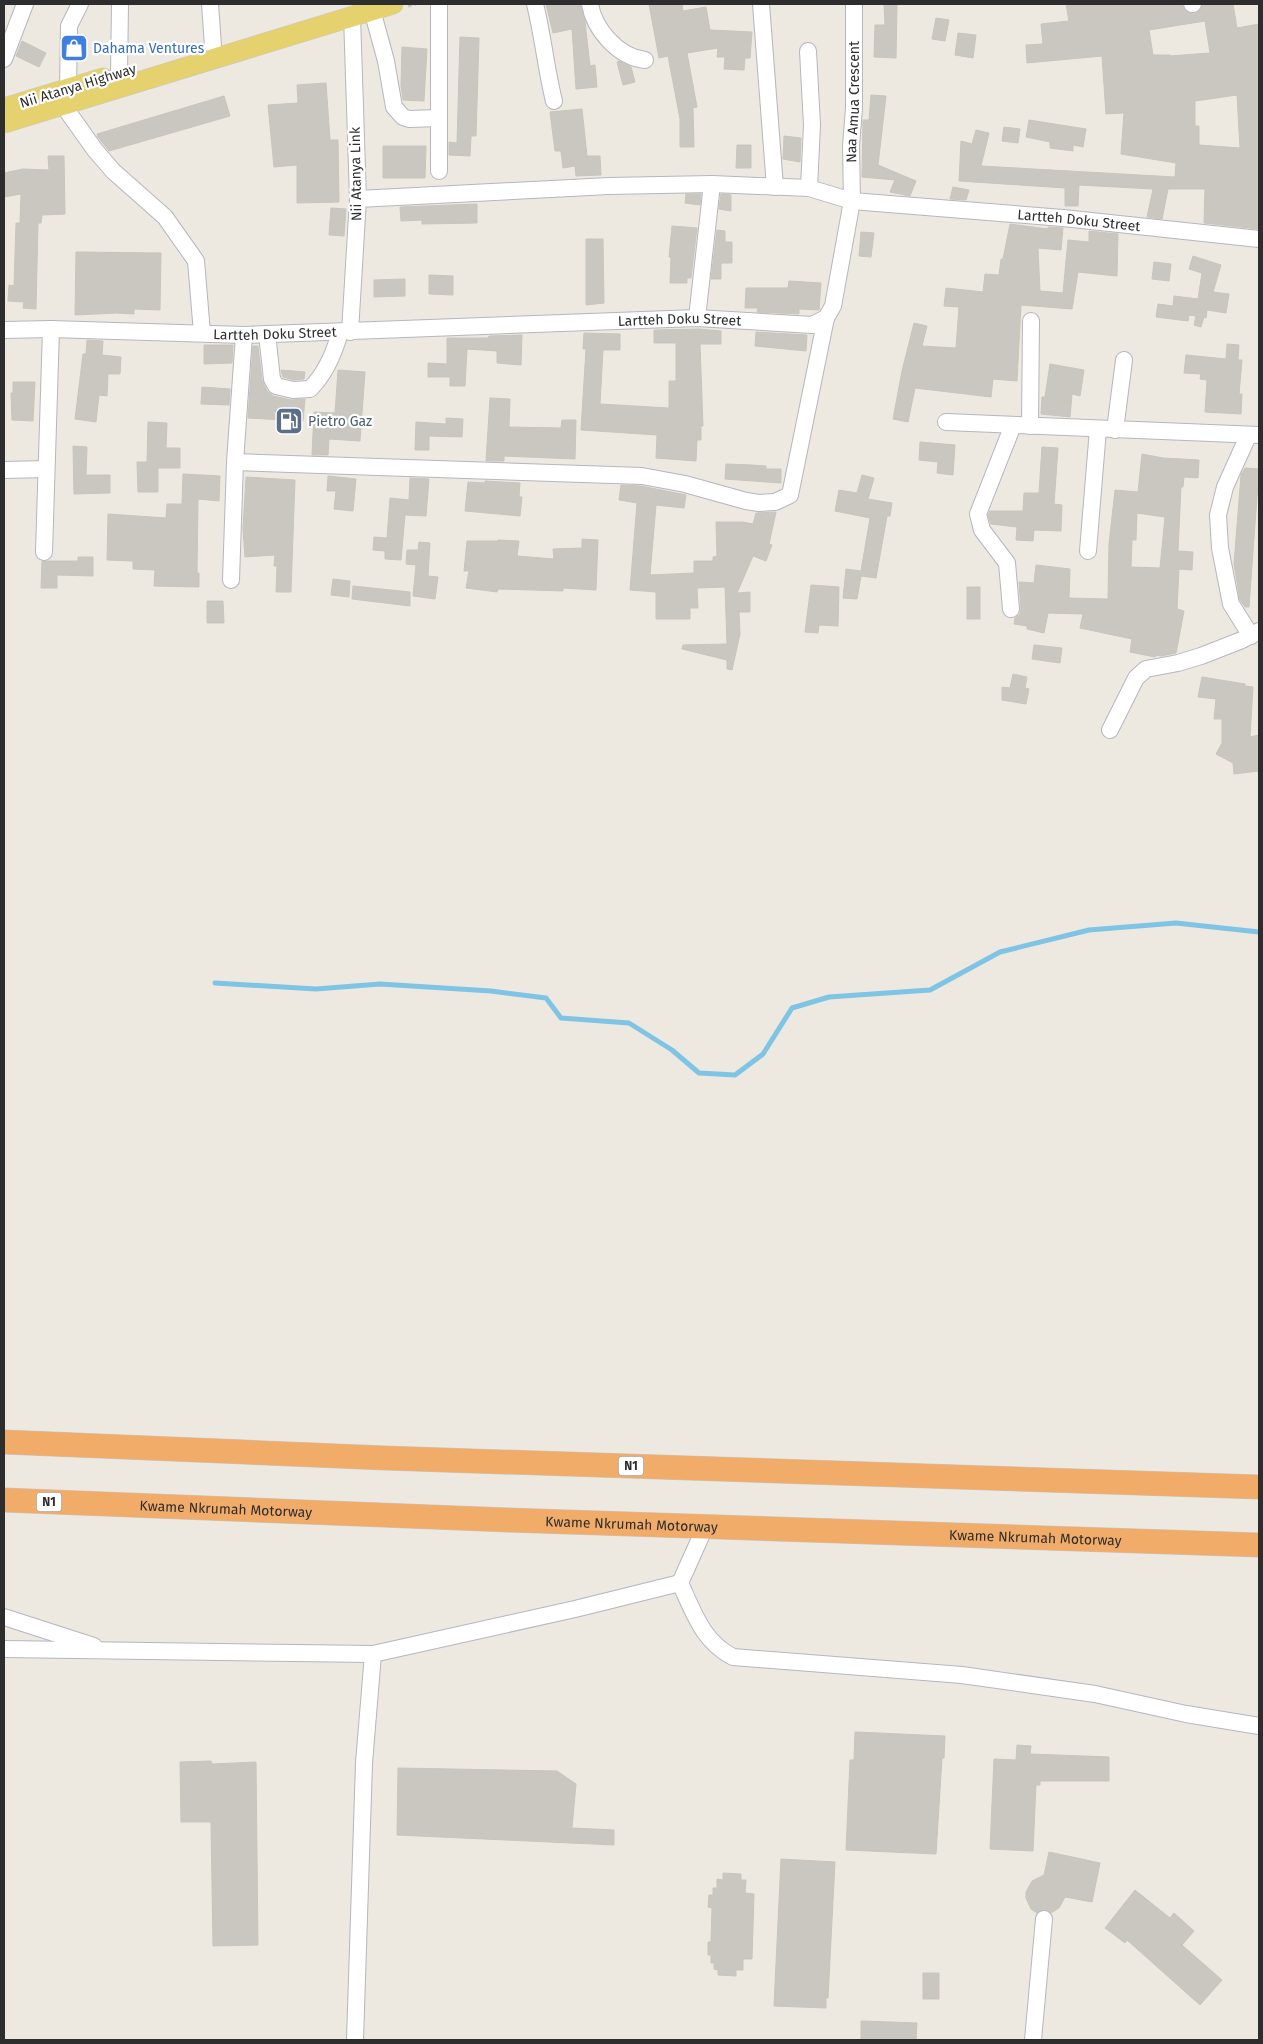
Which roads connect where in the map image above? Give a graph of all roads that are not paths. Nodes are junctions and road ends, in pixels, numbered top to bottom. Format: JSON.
{"nodes":[{"id":1,"x":25,"y":4,"type":"edge"},
{"id":2,"x":80,"y":4,"type":"edge"},
{"id":3,"x":120,"y":4,"type":"edge"},
{"id":4,"x":210,"y":4,"type":"edge"},
{"id":5,"x":393,"y":4,"type":"edge"},
{"id":6,"x":439,"y":4,"type":"edge"},
{"id":7,"x":536,"y":4,"type":"edge"},
{"id":8,"x":590,"y":4,"type":"edge"},
{"id":9,"x":760,"y":4,"type":"edge"},
{"id":10,"x":854,"y":4,"type":"edge"},
{"id":11,"x":360,"y":10,"type":"edge"},
{"id":12,"x":213,"y":46,"type":"junction"},
{"id":13,"x":808,"y":51,"type":"dead end"},
{"id":14,"x":4,"y":59,"type":"edge"},
{"id":15,"x":645,"y":60,"type":"dead end"},
{"id":16,"x":119,"y":74,"type":"junction"},
{"id":17,"x":65,"y":97,"type":"junction"},
{"id":18,"x":554,"y":101,"type":"dead end"},
{"id":19,"x":4,"y":108,"type":"edge"},
{"id":20,"x":439,"y":118,"type":"junction"},
{"id":21,"x":4,"y":123,"type":"edge"},
{"id":22,"x":439,"y":170,"type":"dead end"},
{"id":23,"x":712,"y":184,"type":"junction"},
{"id":24,"x":775,"y":187,"type":"junction"},
{"id":25,"x":809,"y":188,"type":"junction"},
{"id":26,"x":358,"y":200,"type":"junction"},
{"id":27,"x":852,"y":201,"type":"junction"},
{"id":28,"x":1259,"y":239,"type":"edge"},
{"id":29,"x":697,"y":318,"type":"junction"},
{"id":30,"x":826,"y":318,"type":"junction"},
{"id":31,"x":1031,"y":321,"type":"dead end"},
{"id":32,"x":51,"y":329,"type":"junction"},
{"id":33,"x":4,"y":330,"type":"edge"},
{"id":34,"x":345,"y":332,"type":"junction"},
{"id":35,"x":202,"y":333,"type":"junction"},
{"id":36,"x":267,"y":334,"type":"junction"},
{"id":37,"x":244,"y":335,"type":"junction"},
{"id":38,"x":1124,"y":360,"type":"dead end"},
{"id":39,"x":946,"y":422,"type":"dead end"},
{"id":40,"x":1012,"y":425,"type":"junction"},
{"id":41,"x":1030,"y":426,"type":"junction"},
{"id":42,"x":1098,"y":429,"type":"junction"},
{"id":43,"x":1115,"y":430,"type":"junction"},
{"id":44,"x":1254,"y":436,"type":"edge"},
{"id":45,"x":235,"y":462,"type":"junction"},
{"id":46,"x":46,"y":469,"type":"junction"},
{"id":47,"x":4,"y":470,"type":"edge"},
{"id":48,"x":1088,"y":551,"type":"dead end"},
{"id":49,"x":44,"y":552,"type":"dead end"},
{"id":50,"x":231,"y":580,"type":"dead end"},
{"id":51,"x":1011,"y":609,"type":"dead end"},
{"id":52,"x":1255,"y":633,"type":"edge"},
{"id":53,"x":1110,"y":730,"type":"dead end"},
{"id":54,"x":4,"y":1442,"type":"edge"},
{"id":55,"x":1259,"y":1486,"type":"edge"},
{"id":56,"x":4,"y":1500,"type":"edge"},
{"id":57,"x":706,"y":1525,"type":"junction"},
{"id":58,"x":1259,"y":1545,"type":"edge"},
{"id":59,"x":680,"y":1583,"type":"junction"},
{"id":60,"x":4,"y":1617,"type":"edge"},
{"id":61,"x":4,"y":1649,"type":"edge"},
{"id":62,"x":110,"y":1651,"type":"junction"},
{"id":63,"x":372,"y":1654,"type":"junction"},
{"id":64,"x":1259,"y":1726,"type":"edge"},
{"id":65,"x":1044,"y":1919,"type":"dead end"},
{"id":66,"x":355,"y":2040,"type":"edge"},
{"id":67,"x":1033,"y":2040,"type":"edge"}],
"edges":[{"from":1,"to":14,"type":"street"},
{"from":2,"to":17,"type":"street"},
{"from":3,"to":16,"type":"street"},
{"from":4,"to":12,"type":"street"},
{"from":5,"to":11,"type":"main road"},
{"from":6,"to":20,"type":"street"},
{"from":7,"to":18,"type":"street"},
{"from":8,"to":15,"type":"street"},
{"from":9,"to":24,"type":"street"},
{"from":10,"to":27,"type":"street","name":"Naa Amua Crescent"},
{"from":11,"to":12,"type":"main road","name":"Nii Atanya Highway"},
{"from":11,"to":17,"type":"main road"},
{"from":11,"to":20,"type":"street"},
{"from":11,"to":26,"type":"street","name":"Nii Atanya Link"},
{"from":12,"to":16,"type":"main road","name":"Nii Atanya Highway"},
{"from":13,"to":25,"type":"street"},
{"from":16,"to":17,"type":"main road","name":"Nii Atanya Highway"},
{"from":17,"to":19,"type":"main road","name":"Nii Atanya Highway"},
{"from":17,"to":21,"type":"main road"},
{"from":17,"to":35,"type":"street"},
{"from":20,"to":22,"type":"street"},
{"from":23,"to":24,"type":"street","name":"Lartteh Doku Street"},
{"from":23,"to":26,"type":"street","name":"Lartteh Doku Street"},
{"from":23,"to":29,"type":"street"},
{"from":24,"to":25,"type":"street","name":"Lartteh Doku Street"},
{"from":25,"to":27,"type":"street","name":"Lartteh Doku Street"},
{"from":26,"to":34,"type":"street","name":"Nii Atanya Link"},
{"from":27,"to":28,"type":"street","name":"Lartteh Doku Street"},
{"from":27,"to":30,"type":"street"},
{"from":29,"to":30,"type":"street","name":"Lartteh Doku Street"},
{"from":29,"to":34,"type":"street","name":"Lartteh Doku Street"},
{"from":30,"to":45,"type":"street"},
{"from":31,"to":41,"type":"street"},
{"from":32,"to":33,"type":"street","name":"Lartteh Doku Street"},
{"from":32,"to":35,"type":"street","name":"Lartteh Doku Street"},
{"from":32,"to":46,"type":"street"},
{"from":34,"to":36,"type":"street","name":"Lartteh Doku Street"},
{"from":34,"to":36,"type":"street","name":"Nii Atanya Link"},
{"from":35,"to":37,"type":"street","name":"Lartteh Doku Street"},
{"from":36,"to":37,"type":"street","name":"Lartteh Doku Street"},
{"from":37,"to":45,"type":"street"},
{"from":38,"to":43,"type":"street"},
{"from":39,"to":40,"type":"street"},
{"from":40,"to":41,"type":"street"},
{"from":40,"to":51,"type":"street"},
{"from":41,"to":42,"type":"street"},
{"from":42,"to":43,"type":"street"},
{"from":42,"to":48,"type":"street"},
{"from":43,"to":44,"type":"street"},
{"from":44,"to":52,"type":"street"},
{"from":45,"to":50,"type":"street"},
{"from":46,"to":47,"type":"street"},
{"from":46,"to":49,"type":"street"},
{"from":52,"to":53,"type":"street"},
{"from":54,"to":55,"type":"highway","number":"N1"},
{"from":56,"to":57,"type":"highway","name":"Kwame Nkrumah Motorway","number":"N1"},
{"from":57,"to":58,"type":"highway","name":"Kwame Nkrumah Motorway","number":"N1"},
{"from":57,"to":59,"type":"street"},
{"from":59,"to":63,"type":"street"},
{"from":59,"to":64,"type":"street"},
{"from":60,"to":62,"type":"street"},
{"from":61,"to":62,"type":"street"},
{"from":62,"to":63,"type":"street"},
{"from":63,"to":66,"type":"street"},
{"from":65,"to":67,"type":"street"}]}
